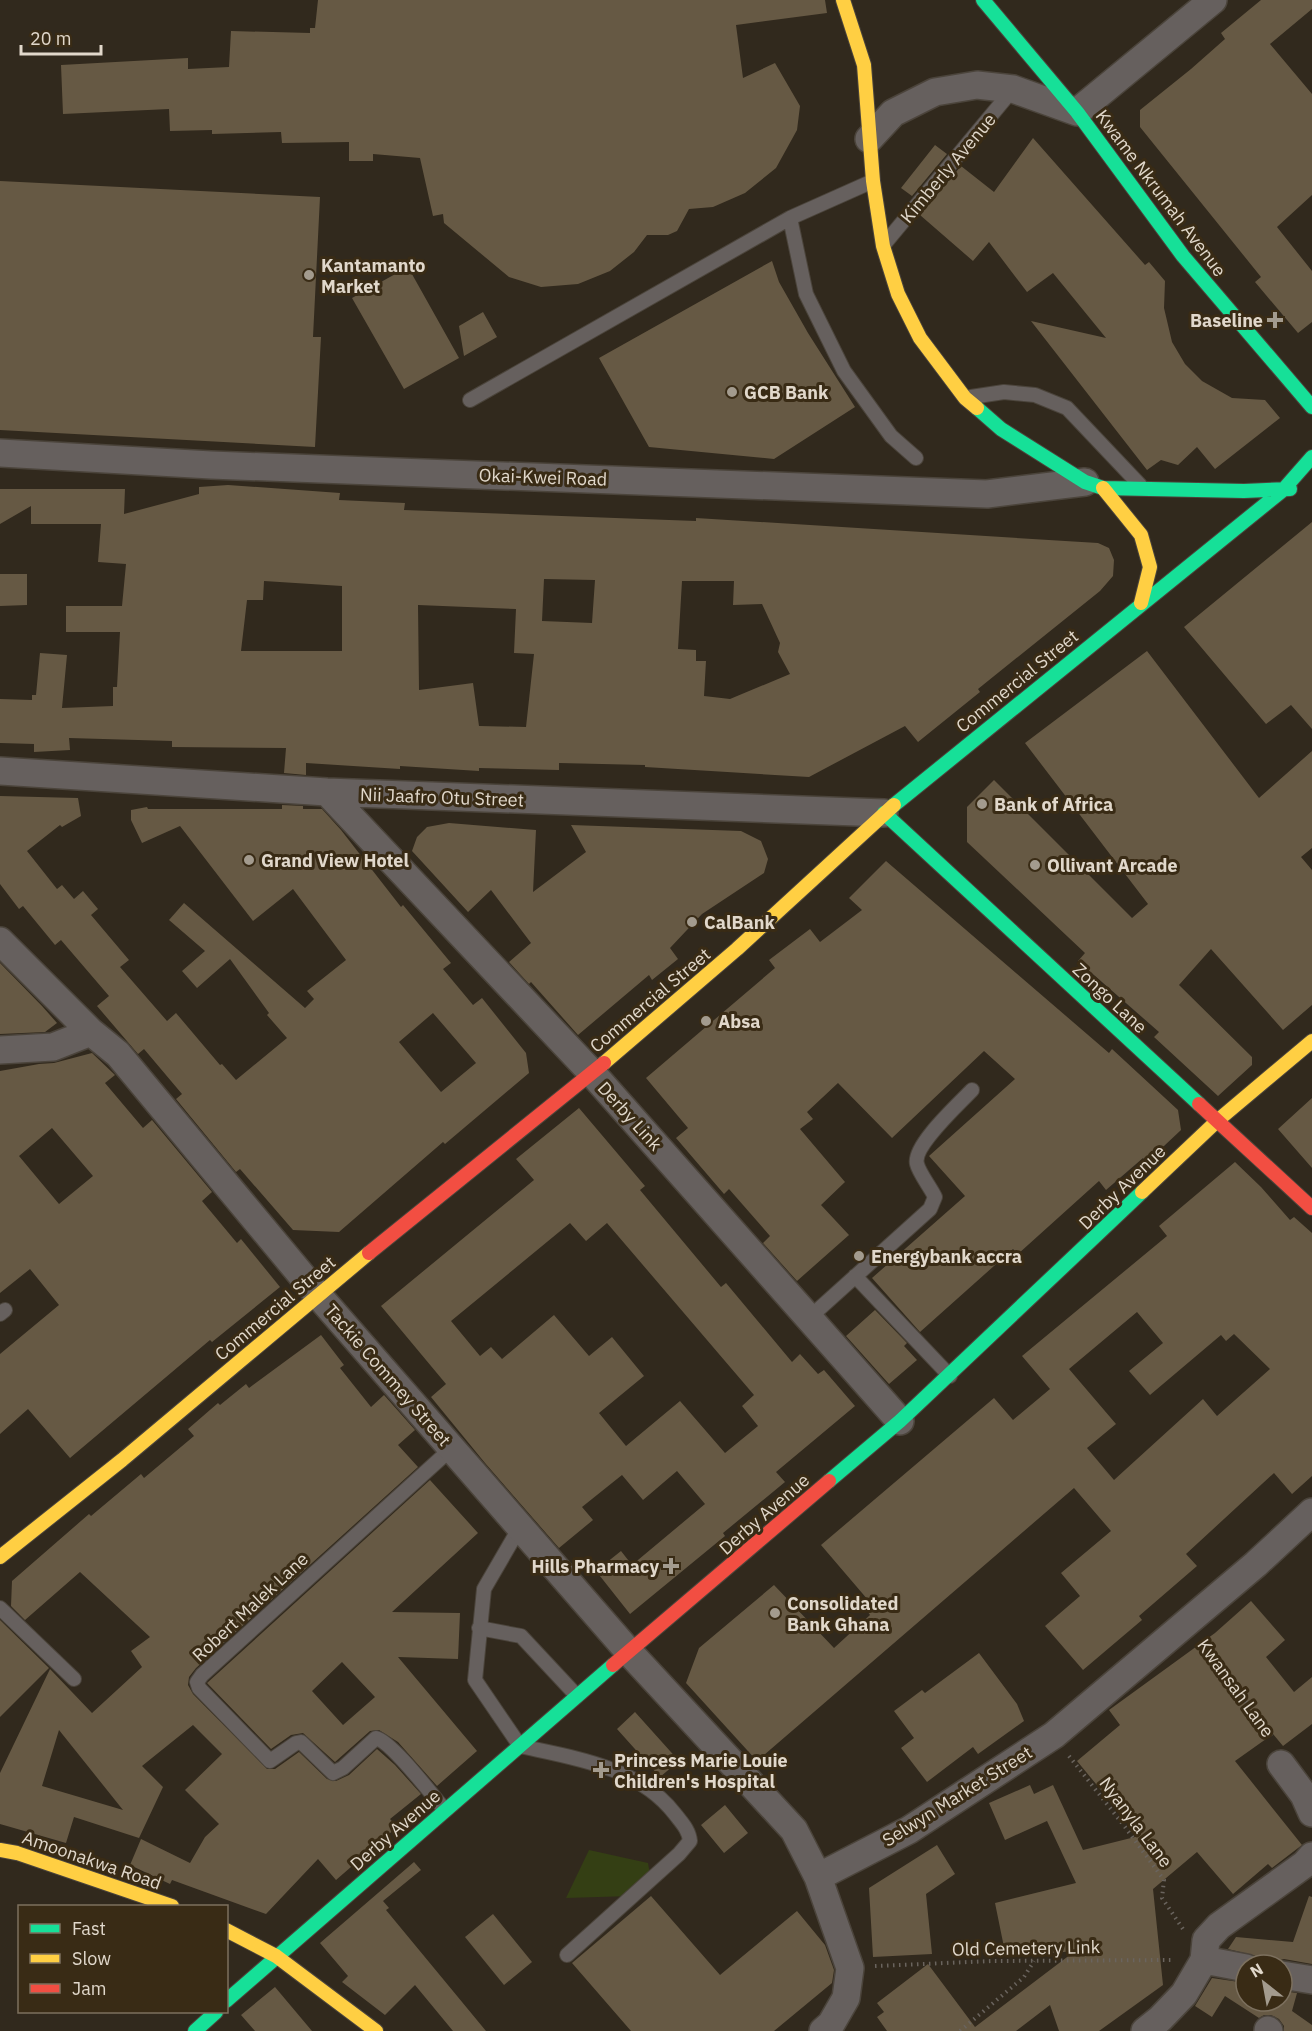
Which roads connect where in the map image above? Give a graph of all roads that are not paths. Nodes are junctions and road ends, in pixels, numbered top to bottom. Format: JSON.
{"nodes":[{"id":1,"x":843,"y":0,"type":"edge"},
{"id":2,"x":983,"y":0,"type":"edge"},
{"id":3,"x":1213,"y":0,"type":"edge"},
{"id":4,"x":1012,"y":89,"type":"junction"},
{"id":5,"x":1077,"y":112,"type":"junction"},
{"id":6,"x":868,"y":140,"type":"junction"},
{"id":7,"x":873,"y":181,"type":"junction"},
{"id":8,"x":790,"y":218,"type":"junction"},
{"id":9,"x":883,"y":246,"type":"junction"},
{"id":10,"x":966,"y":398,"type":"junction"},
{"id":11,"x":470,"y":400,"type":"dead end"},
{"id":12,"x":1312,"y":406,"type":"edge"},
{"id":13,"x":0,"y":453,"type":"edge"},
{"id":14,"x":916,"y":458,"type":"dead end"},
{"id":15,"x":1312,"y":458,"type":"edge"},
{"id":16,"x":1094,"y":485,"type":"junction"},
{"id":17,"x":1302,"y":486,"type":"dead end"},
{"id":18,"x":1145,"y":490,"type":"junction"},
{"id":19,"x":1283,"y":490,"type":"junction"},
{"id":20,"x":1141,"y":603,"type":"junction"},
{"id":21,"x":0,"y":771,"type":"edge"},
{"id":22,"x":327,"y":792,"type":"junction"},
{"id":23,"x":884,"y":813,"type":"junction"},
{"id":24,"x":0,"y":941,"type":"edge"},
{"id":25,"x":91,"y":1032,"type":"junction"},
{"id":26,"x":1312,"y":1041,"type":"edge"},
{"id":27,"x":0,"y":1050,"type":"edge"},
{"id":28,"x":592,"y":1073,"type":"junction"},
{"id":29,"x":972,"y":1090,"type":"dead end"},
{"id":30,"x":1217,"y":1121,"type":"junction"},
{"id":31,"x":1312,"y":1208,"type":"edge"},
{"id":32,"x":855,"y":1276,"type":"junction"},
{"id":33,"x":318,"y":1295,"type":"junction"},
{"id":34,"x":809,"y":1318,"type":"junction"},
{"id":35,"x":950,"y":1376,"type":"junction"},
{"id":36,"x":900,"y":1421,"type":"junction"},
{"id":37,"x":452,"y":1448,"type":"junction"},
{"id":38,"x":1312,"y":1512,"type":"edge"},
{"id":39,"x":520,"y":1527,"type":"junction"},
{"id":40,"x":0,"y":1557,"type":"edge"},
{"id":41,"x":0,"y":1608,"type":"edge"},
{"id":42,"x":479,"y":1628,"type":"junction"},
{"id":43,"x":630,"y":1652,"type":"junction"},
{"id":44,"x":74,"y":1679,"type":"dead end"},
{"id":45,"x":577,"y":1696,"type":"junction"},
{"id":46,"x":520,"y":1746,"type":"junction"},
{"id":47,"x":1281,"y":1764,"type":"road end"},
{"id":48,"x":445,"y":1811,"type":"junction"},
{"id":49,"x":1312,"y":1813,"type":"edge"},
{"id":50,"x":1312,"y":1856,"type":"edge"},
{"id":51,"x":6,"y":1857,"type":"edge"},
{"id":52,"x":818,"y":1877,"type":"junction"},
{"id":53,"x":169,"y":1905,"type":"edge"},
{"id":54,"x":228,"y":1931,"type":"edge"},
{"id":55,"x":567,"y":1955,"type":"dead end"},
{"id":56,"x":276,"y":1956,"type":"junction"},
{"id":57,"x":1204,"y":1960,"type":"junction"},
{"id":58,"x":1234,"y":1966,"type":"edge"},
{"id":59,"x":1294,"y":1977,"type":"edge"},
{"id":60,"x":1312,"y":1980,"type":"edge"},
{"id":61,"x":228,"y":1999,"type":"edge"},
{"id":62,"x":215,"y":2013,"type":"edge"},
{"id":63,"x":195,"y":2031,"type":"edge"},
{"id":64,"x":376,"y":2031,"type":"edge"},
{"id":65,"x":822,"y":2031,"type":"edge"},
{"id":66,"x":1145,"y":2031,"type":"edge"}],
"edges":[{"from":1,"to":6,"type":"street"},
{"from":2,"to":5,"type":"street","name":"Kwame Nkrumah Avenue"},
{"from":3,"to":5,"type":"street"},
{"from":4,"to":5,"type":"street","name":"Kimberly Avenue"},
{"from":4,"to":6,"type":"street","name":"Kimberly Avenue"},
{"from":4,"to":9,"type":"lane","name":"Kimberly Avenue"},
{"from":5,"to":12,"type":"street","name":"Kwame Nkrumah Avenue"},
{"from":6,"to":7,"type":"street"},
{"from":7,"to":8,"type":"lane"},
{"from":7,"to":9,"type":"street"},
{"from":8,"to":11,"type":"lane"},
{"from":8,"to":14,"type":"lane"},
{"from":9,"to":10,"type":"street"},
{"from":10,"to":16,"type":"street"},
{"from":10,"to":18,"type":"lane"},
{"from":13,"to":16,"type":"street","name":"Okai-Kwei Road"},
{"from":15,"to":19,"type":"street","name":"Commercial Street"},
{"from":16,"to":18,"type":"street"},
{"from":16,"to":20,"type":"street"},
{"from":17,"to":19,"type":"street"},
{"from":18,"to":19,"type":"street"},
{"from":19,"to":20,"type":"street","name":"Commercial Street"},
{"from":20,"to":23,"type":"street","name":"Commercial Street"},
{"from":21,"to":22,"type":"street","name":"Nii Jaafro Otu Street"},
{"from":22,"to":23,"type":"street","name":"Nii Jaafro Otu Street"},
{"from":22,"to":28,"type":"street","name":"Derby Link"},
{"from":23,"to":28,"type":"street","name":"Commercial Street"},
{"from":23,"to":30,"type":"street","name":"Zongo Lane"},
{"from":24,"to":25,"type":"street","name":"Tackie Commey Street"},
{"from":25,"to":27,"type":"street"},
{"from":25,"to":33,"type":"street","name":"Tackie Commey Street"},
{"from":26,"to":30,"type":"street","name":"Derby Avenue"},
{"from":28,"to":33,"type":"street","name":"Commercial Street"},
{"from":28,"to":34,"type":"street","name":"Derby Link"},
{"from":29,"to":32,"type":"lane"},
{"from":30,"to":31,"type":"street","name":"Zongo Lane"},
{"from":30,"to":35,"type":"street","name":"Derby Avenue"},
{"from":32,"to":34,"type":"lane"},
{"from":32,"to":35,"type":"lane"},
{"from":33,"to":37,"type":"street","name":"Tackie Commey Street"},
{"from":33,"to":40,"type":"street","name":"Commercial Street"},
{"from":34,"to":36,"type":"street","name":"Derby Link"},
{"from":35,"to":36,"type":"street","name":"Derby Avenue"},
{"from":36,"to":43,"type":"street","name":"Derby Avenue"},
{"from":37,"to":39,"type":"street","name":"Tackie Commey Street"},
{"from":37,"to":48,"type":"lane","name":"Robert Malek Lane"},
{"from":38,"to":52,"type":"street","name":"Selwyn Market Street"},
{"from":39,"to":42,"type":"lane"},
{"from":39,"to":43,"type":"street","name":"Tackie Commey Street"},
{"from":41,"to":44,"type":"lane"},
{"from":42,"to":45,"type":"lane"},
{"from":42,"to":46,"type":"lane"},
{"from":43,"to":45,"type":"street","name":"Derby Avenue"},
{"from":43,"to":52,"type":"street"},
{"from":45,"to":46,"type":"street","name":"Derby Avenue"},
{"from":46,"to":48,"type":"street","name":"Derby Avenue"},
{"from":46,"to":55,"type":"lane"},
{"from":47,"to":49,"type":"street"},
{"from":48,"to":56,"type":"street","name":"Derby Avenue"},
{"from":50,"to":57,"type":"street"},
{"from":51,"to":53,"type":"street","name":"Amoonakwa Road"},
{"from":52,"to":65,"type":"street"},
{"from":54,"to":56,"type":"street"},
{"from":56,"to":61,"type":"street","name":"Derby Avenue"},
{"from":56,"to":64,"type":"street"},
{"from":57,"to":58,"type":"street"},
{"from":57,"to":66,"type":"street"},
{"from":59,"to":60,"type":"street"},
{"from":62,"to":63,"type":"street"}]}
